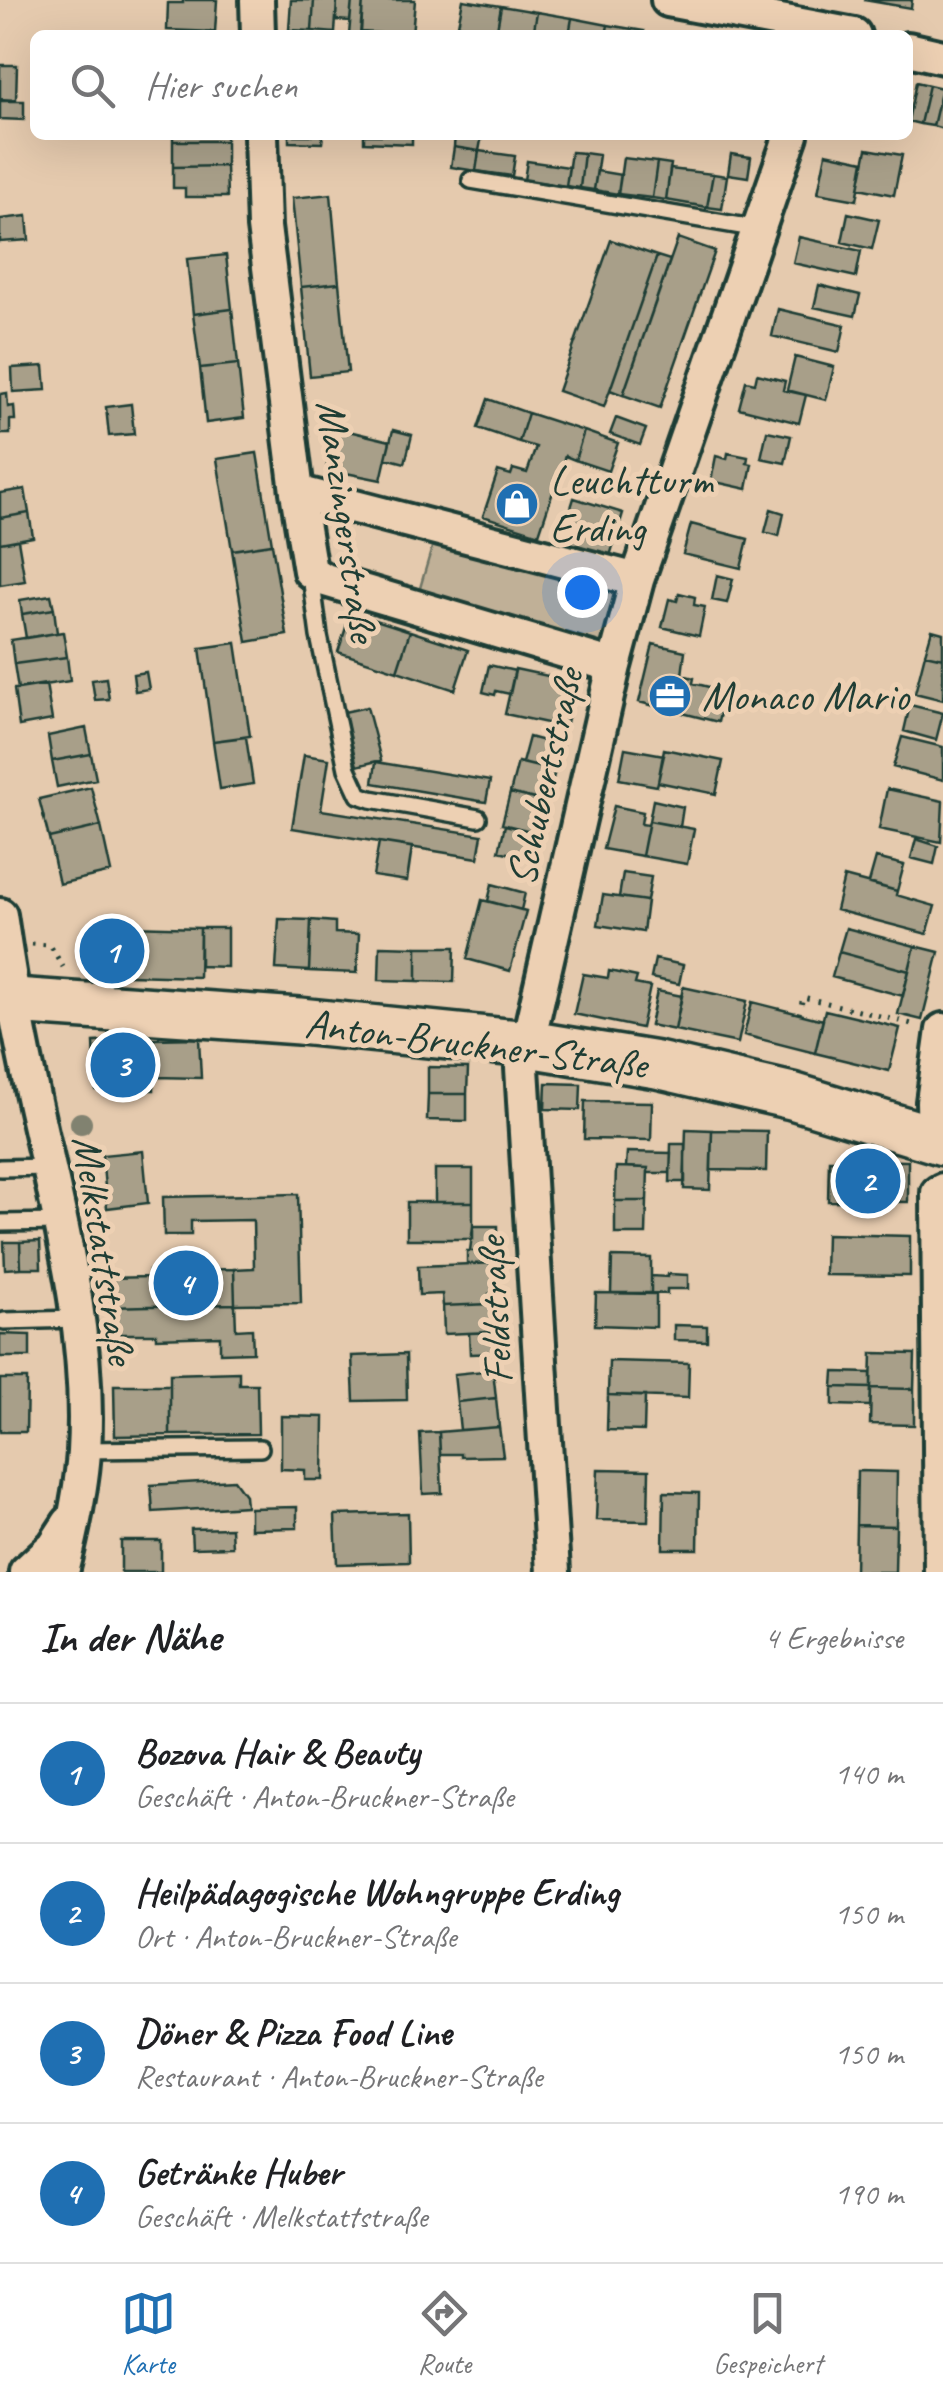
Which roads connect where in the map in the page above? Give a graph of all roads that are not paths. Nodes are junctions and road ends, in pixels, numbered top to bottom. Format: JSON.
{"nodes":[{"id":1,"x":257,"y":0,"type":"edge"},
{"id":2,"x":668,"y":0,"type":"edge"},
{"id":3,"x":258,"y":30,"type":"edge"},
{"id":4,"x":821,"y":30,"type":"edge"},
{"id":5,"x":913,"y":49,"type":"edge"},
{"id":6,"x":943,"y":58,"type":"edge"},
{"id":7,"x":262,"y":140,"type":"edge"},
{"id":8,"x":789,"y":140,"type":"edge"},
{"id":9,"x":471,"y":180,"type":"dead end"},
{"id":10,"x":759,"y":229,"type":"junction"},
{"id":11,"x":297,"y":492,"type":"junction"},
{"id":12,"x":310,"y":570,"type":"junction"},
{"id":13,"x":637,"y":580,"type":"junction"},
{"id":14,"x":614,"y":666,"type":"junction"},
{"id":15,"x":478,"y":818,"type":"dead end"},
{"id":16,"x":0,"y":915,"type":"edge"},
{"id":17,"x":8,"y":1000,"type":"edge"},
{"id":18,"x":943,"y":1031,"type":"edge"},
{"id":19,"x":528,"y":1044,"type":"junction"},
{"id":20,"x":939,"y":1141,"type":"edge"},
{"id":21,"x":49,"y":1167,"type":"junction"},
{"id":22,"x":0,"y":1168,"type":"edge"},
{"id":23,"x":943,"y":1190,"type":"edge"},
{"id":24,"x":60,"y":1222,"type":"junction"},
{"id":25,"x":0,"y":1223,"type":"edge"},
{"id":26,"x":77,"y":1319,"type":"junction"},
{"id":27,"x":4,"y":1320,"type":"dead end"},
{"id":28,"x":260,"y":1448,"type":"dead end"},
{"id":29,"x":84,"y":1450,"type":"junction"},
{"id":30,"x":74,"y":1515,"type":"junction"},
{"id":31,"x":26,"y":1572,"type":"edge"},
{"id":32,"x":62,"y":1572,"type":"edge"},
{"id":33,"x":553,"y":1572,"type":"edge"},
{"id":34,"x":940,"y":1572,"type":"edge"}],
"edges":[{"from":1,"to":3,"type":"street"},
{"from":2,"to":4,"type":"street"},
{"from":5,"to":6,"type":"street"},
{"from":7,"to":11,"type":"street","name":"Manzingerstraße"},
{"from":8,"to":10,"type":"street","name":"Schubertstraße"},
{"from":9,"to":10,"type":"lane"},
{"from":10,"to":13,"type":"street","name":"Schubertstraße"},
{"from":11,"to":12,"type":"street","name":"Manzingerstraße"},
{"from":11,"to":13,"type":"street"},
{"from":12,"to":14,"type":"street"},
{"from":12,"to":15,"type":"lane","name":"Manzingerstraße"},
{"from":13,"to":14,"type":"street","name":"Schubertstraße"},
{"from":14,"to":19,"type":"street","name":"Schubertstraße"},
{"from":16,"to":17,"type":"street","name":"Melkstattstraße"},
{"from":17,"to":19,"type":"main road","name":"Anton-Bruckner-Straße"},
{"from":17,"to":21,"type":"street","name":"Melkstattstraße"},
{"from":18,"to":20,"type":"street"},
{"from":19,"to":20,"type":"main road","name":"Anton-Bruckner-Straße"},
{"from":19,"to":33,"type":"street","name":"Feldstraße"},
{"from":21,"to":22,"type":"lane"},
{"from":21,"to":24,"type":"street","name":"Melkstattstraße"},
{"from":23,"to":34,"type":"street"},
{"from":24,"to":25,"type":"lane"},
{"from":24,"to":26,"type":"street","name":"Melkstattstraße"},
{"from":26,"to":27,"type":"lane"},
{"from":26,"to":29,"type":"street","name":"Melkstattstraße"},
{"from":28,"to":29,"type":"lane"},
{"from":29,"to":30,"type":"street","name":"Melkstattstraße"},
{"from":30,"to":31,"type":"street","name":"Melkstattstraße"},
{"from":30,"to":32,"type":"street","name":"Melkstattstraße"}]}
